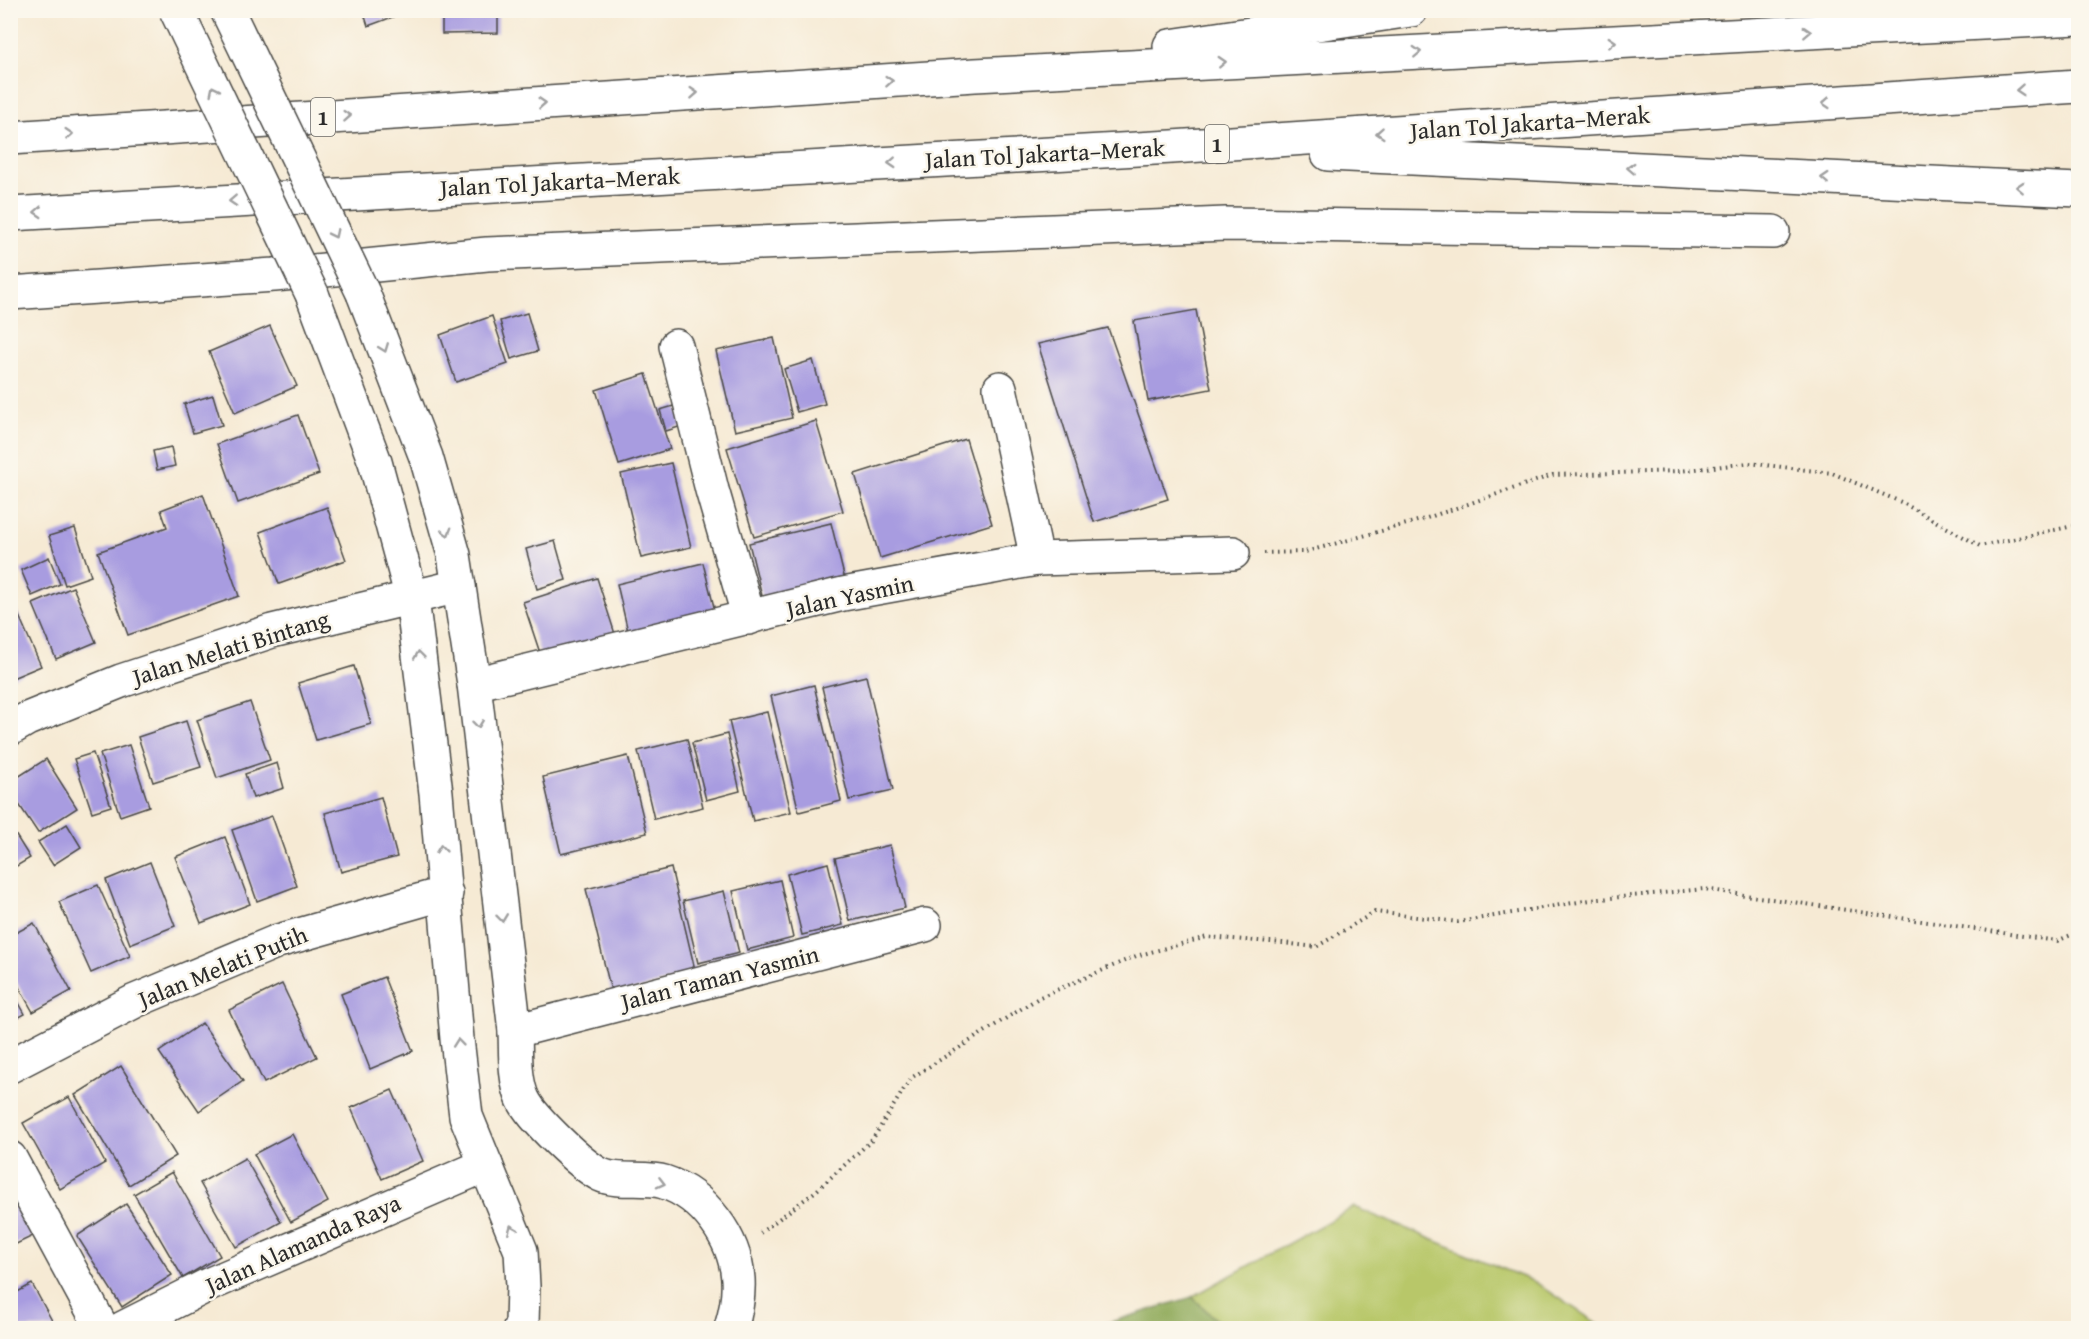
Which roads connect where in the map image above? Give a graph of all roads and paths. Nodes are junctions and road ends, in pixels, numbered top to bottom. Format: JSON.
{"nodes":[{"id":1,"x":176,"y":10,"type":"edge"},
{"id":2,"x":227,"y":10,"type":"edge"},
{"id":3,"x":1411,"y":10,"type":"edge"},
{"id":4,"x":2079,"y":18,"type":"edge"},
{"id":5,"x":975,"y":75,"type":"junction"},
{"id":6,"x":2079,"y":86,"type":"edge"},
{"id":7,"x":10,"y":138,"type":"edge"},
{"id":8,"x":1172,"y":147,"type":"junction"},
{"id":9,"x":2079,"y":190,"type":"edge"},
{"id":10,"x":10,"y":214,"type":"edge"},
{"id":11,"x":1773,"y":232,"type":"dead end"},
{"id":12,"x":10,"y":293,"type":"edge"},
{"id":13,"x":676,"y":346,"type":"dead end"},
{"id":14,"x":1000,"y":388,"type":"dead end"},
{"id":15,"x":2079,"y":525,"type":"edge"},
{"id":16,"x":1233,"y":553,"type":"joint"},
{"id":17,"x":1037,"y":559,"type":"junction"},
{"id":18,"x":459,"y":586,"type":"junction"},
{"id":19,"x":412,"y":598,"type":"junction"},
{"id":20,"x":749,"y":618,"type":"junction"},
{"id":21,"x":474,"y":684,"type":"junction"},
{"id":22,"x":10,"y":729,"type":"edge"},
{"id":23,"x":446,"y":893,"type":"junction"},
{"id":24,"x":926,"y":925,"type":"dead end"},
{"id":25,"x":2079,"y":932,"type":"edge"},
{"id":26,"x":515,"y":1031,"type":"junction"},
{"id":27,"x":10,"y":1066,"type":"edge"},
{"id":28,"x":10,"y":1158,"type":"edge"},
{"id":29,"x":486,"y":1165,"type":"junction"},
{"id":30,"x":733,"y":1253,"type":"junction"},
{"id":31,"x":522,"y":1327,"type":"edge"},
{"id":32,"x":102,"y":1329,"type":"edge"},
{"id":33,"x":123,"y":1329,"type":"edge"},
{"id":34,"x":731,"y":1329,"type":"edge"}],
"edges":[{"from":19,"to":1,"type":"main road","one_way":true,"bridge":true},
{"from":2,"to":18,"type":"main road","one_way":true,"bridge":true},
{"from":3,"to":5,"type":"main road"},
{"from":5,"to":4,"type":"main road","number":"1","one_way":true},
{"from":7,"to":5,"type":"main road","number":"1","one_way":true},
{"from":6,"to":8,"type":"main road","name":"Jalan Tol Jakarta–Merak","number":"1","one_way":true},
{"from":9,"to":8,"type":"main road","one_way":true},
{"from":8,"to":10,"type":"main road","name":"Jalan Tol Jakarta–Merak","number":"1","one_way":true},
{"from":11,"to":12,"type":"main road"},
{"from":13,"to":20,"type":"main road"},
{"from":14,"to":17,"type":"main road"},
{"from":15,"to":16,"type":"path"},
{"from":16,"to":17,"type":"main road","name":"Jalan Yasmin"},
{"from":17,"to":20,"type":"main road","name":"Jalan Yasmin"},
{"from":18,"to":19,"type":"main road","name":"Jalan Melati Bintang"},
{"from":18,"to":21,"type":"main road"},
{"from":19,"to":22,"type":"main road","name":"Jalan Melati Bintang"},
{"from":23,"to":19,"type":"main road","one_way":true},
{"from":20,"to":21,"type":"main road","name":"Jalan Yasmin"},
{"from":21,"to":26,"type":"main road","one_way":true},
{"from":23,"to":27,"type":"main road","name":"Jalan Melati Putih"},
{"from":29,"to":23,"type":"main road","one_way":true},
{"from":24,"to":26,"type":"main road","name":"Jalan Taman Yasmin"},
{"from":25,"to":30,"type":"path"},
{"from":26,"to":30,"type":"main road","one_way":true},
{"from":28,"to":32,"type":"main road"},
{"from":31,"to":29,"type":"main road","one_way":true},
{"from":29,"to":33,"type":"main road","name":"Jalan Alamanda Raya"},
{"from":30,"to":34,"type":"main road"}]}
